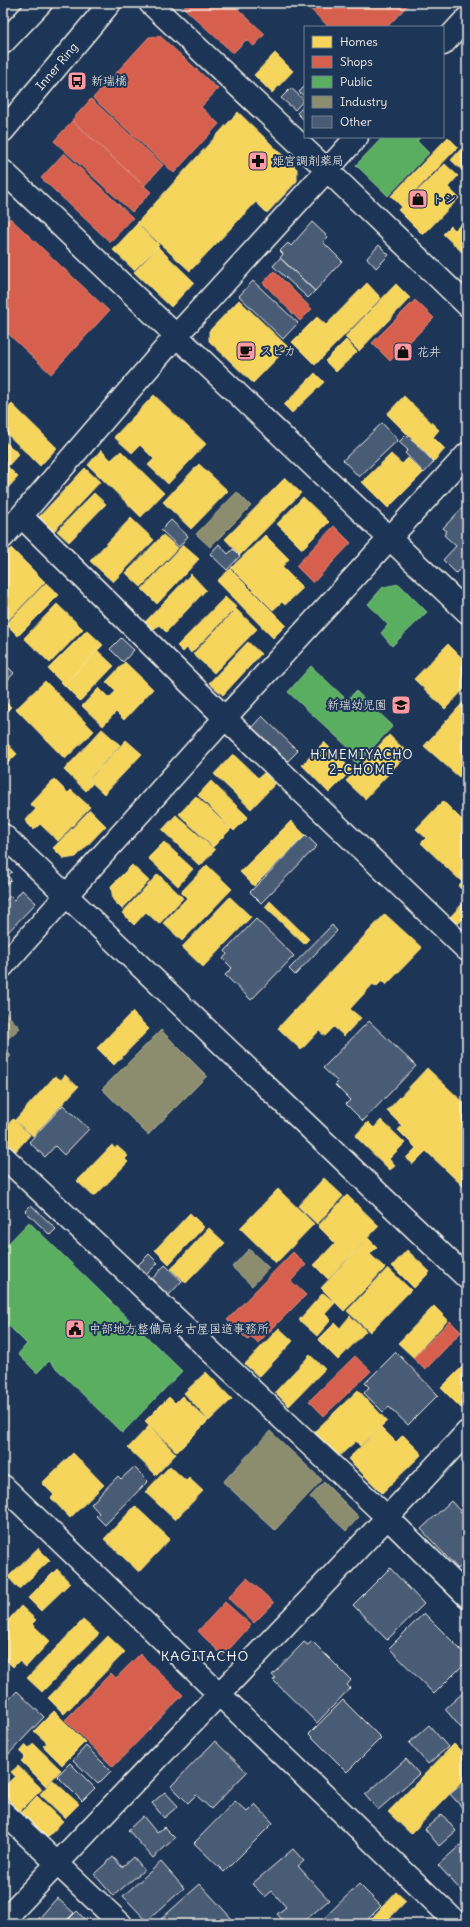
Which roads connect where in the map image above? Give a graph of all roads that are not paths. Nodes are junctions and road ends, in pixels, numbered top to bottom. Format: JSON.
{"nodes":[{"id":1,"x":41,"y":3,"type":"edge"},
{"id":2,"x":110,"y":3,"type":"edge"},
{"id":3,"x":150,"y":3,"type":"edge"},
{"id":4,"x":467,"y":18,"type":"edge"},
{"id":5,"x":3,"y":43,"type":"edge"},
{"id":6,"x":444,"y":43,"type":"edge"},
{"id":7,"x":3,"y":131,"type":"edge"},
{"id":8,"x":356,"y":138,"type":"edge"},
{"id":9,"x":327,"y":170,"type":"junction"},
{"id":10,"x":3,"y":171,"type":"edge"},
{"id":11,"x":467,"y":305,"type":"edge"},
{"id":12,"x":176,"y":336,"type":"junction"},
{"id":13,"x":467,"y":454,"type":"edge"},
{"id":14,"x":22,"y":517,"type":"junction"},
{"id":15,"x":3,"y":537,"type":"edge"},
{"id":16,"x":389,"y":537,"type":"junction"},
{"id":17,"x":467,"y":612,"type":"edge"},
{"id":18,"x":225,"y":718,"type":"junction"},
{"id":19,"x":3,"y":835,"type":"edge"},
{"id":20,"x":67,"y":896,"type":"junction"},
{"id":21,"x":467,"y":950,"type":"edge"},
{"id":22,"x":3,"y":966,"type":"edge"},
{"id":23,"x":3,"y":1156,"type":"edge"},
{"id":24,"x":467,"y":1278,"type":"edge"},
{"id":25,"x":467,"y":1432,"type":"edge"},
{"id":26,"x":3,"y":1486,"type":"edge"},
{"id":27,"x":388,"y":1518,"type":"junction"},
{"id":28,"x":467,"y":1596,"type":"edge"},
{"id":29,"x":219,"y":1693,"type":"junction"},
{"id":30,"x":3,"y":1812,"type":"edge"},
{"id":31,"x":57,"y":1863,"type":"junction"},
{"id":32,"x":3,"y":1921,"type":"edge"},
{"id":33,"x":121,"y":1924,"type":"edge"},
{"id":34,"x":458,"y":1924,"type":"edge"}],
"edges":[{"from":1,"to":5,"type":"street"},
{"from":2,"to":7,"type":"street","name":"Inner Ring"},
{"from":3,"to":9,"type":"street"},
{"from":4,"to":6,"type":"street"},
{"from":8,"to":9,"type":"street"},
{"from":9,"to":11,"type":"street"},
{"from":9,"to":12,"type":"street"},
{"from":10,"to":12,"type":"street"},
{"from":12,"to":14,"type":"street"},
{"from":12,"to":16,"type":"street"},
{"from":13,"to":16,"type":"street"},
{"from":14,"to":15,"type":"street"},
{"from":14,"to":18,"type":"street"},
{"from":16,"to":17,"type":"street"},
{"from":16,"to":18,"type":"street"},
{"from":18,"to":20,"type":"street"},
{"from":18,"to":21,"type":"street"},
{"from":19,"to":20,"type":"street"},
{"from":20,"to":22,"type":"street"},
{"from":20,"to":24,"type":"street"},
{"from":23,"to":27,"type":"street"},
{"from":25,"to":27,"type":"street"},
{"from":26,"to":29,"type":"street"},
{"from":27,"to":28,"type":"street"},
{"from":27,"to":29,"type":"street"},
{"from":29,"to":31,"type":"street"},
{"from":29,"to":34,"type":"street"},
{"from":30,"to":31,"type":"street"},
{"from":31,"to":32,"type":"street"},
{"from":31,"to":33,"type":"street"}]}
